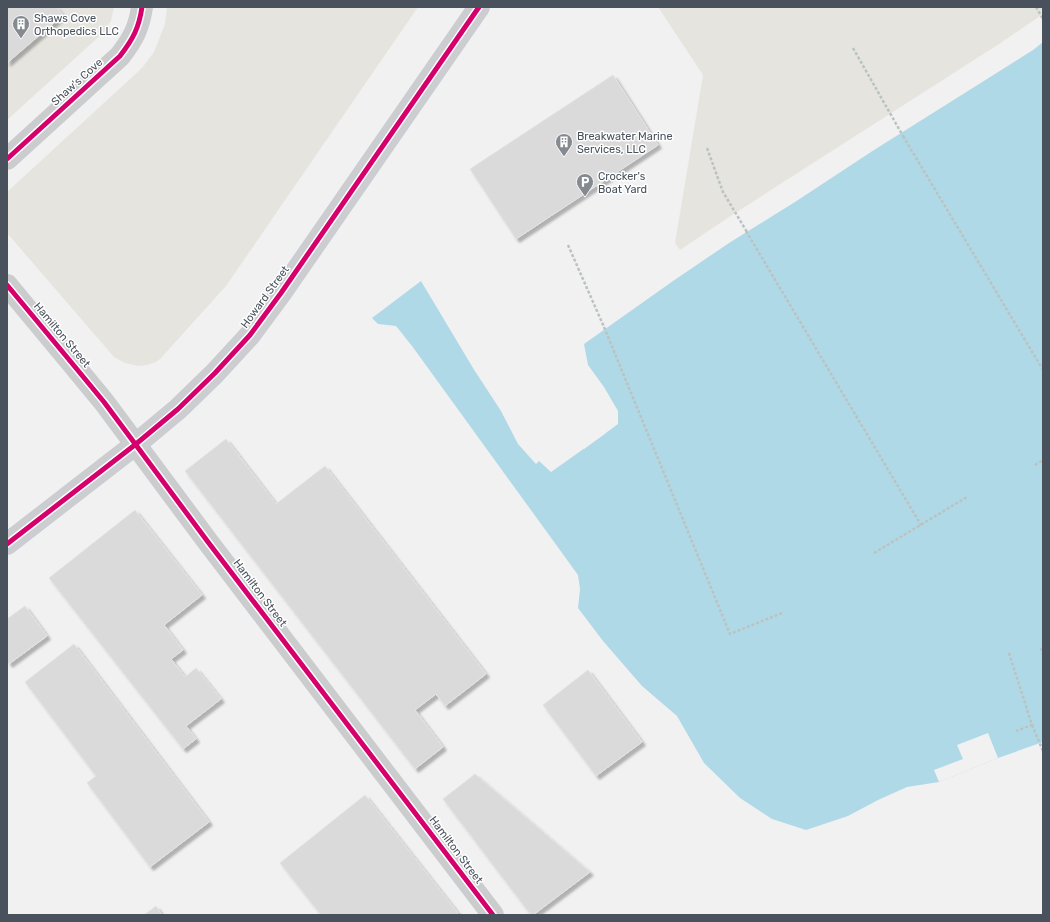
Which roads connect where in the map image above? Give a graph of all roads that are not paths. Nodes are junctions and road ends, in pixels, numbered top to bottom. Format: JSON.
{"nodes":[{"id":1,"x":142,"y":7,"type":"edge"},
{"id":2,"x":479,"y":7,"type":"edge"},
{"id":3,"x":7,"y":160,"type":"edge"},
{"id":4,"x":7,"y":285,"type":"edge"},
{"id":5,"x":136,"y":444,"type":"junction"},
{"id":6,"x":7,"y":544,"type":"edge"},
{"id":7,"x":493,"y":915,"type":"edge"}],
"edges":[{"from":1,"to":3,"type":"street","name":"Shaw's Cove"},
{"from":2,"to":5,"type":"main road","name":"Howard Street"},
{"from":4,"to":5,"type":"street","name":"Hamilton Street"},
{"from":5,"to":6,"type":"main road","name":"Howard Street"},
{"from":5,"to":7,"type":"street","name":"Hamilton Street"}]}
